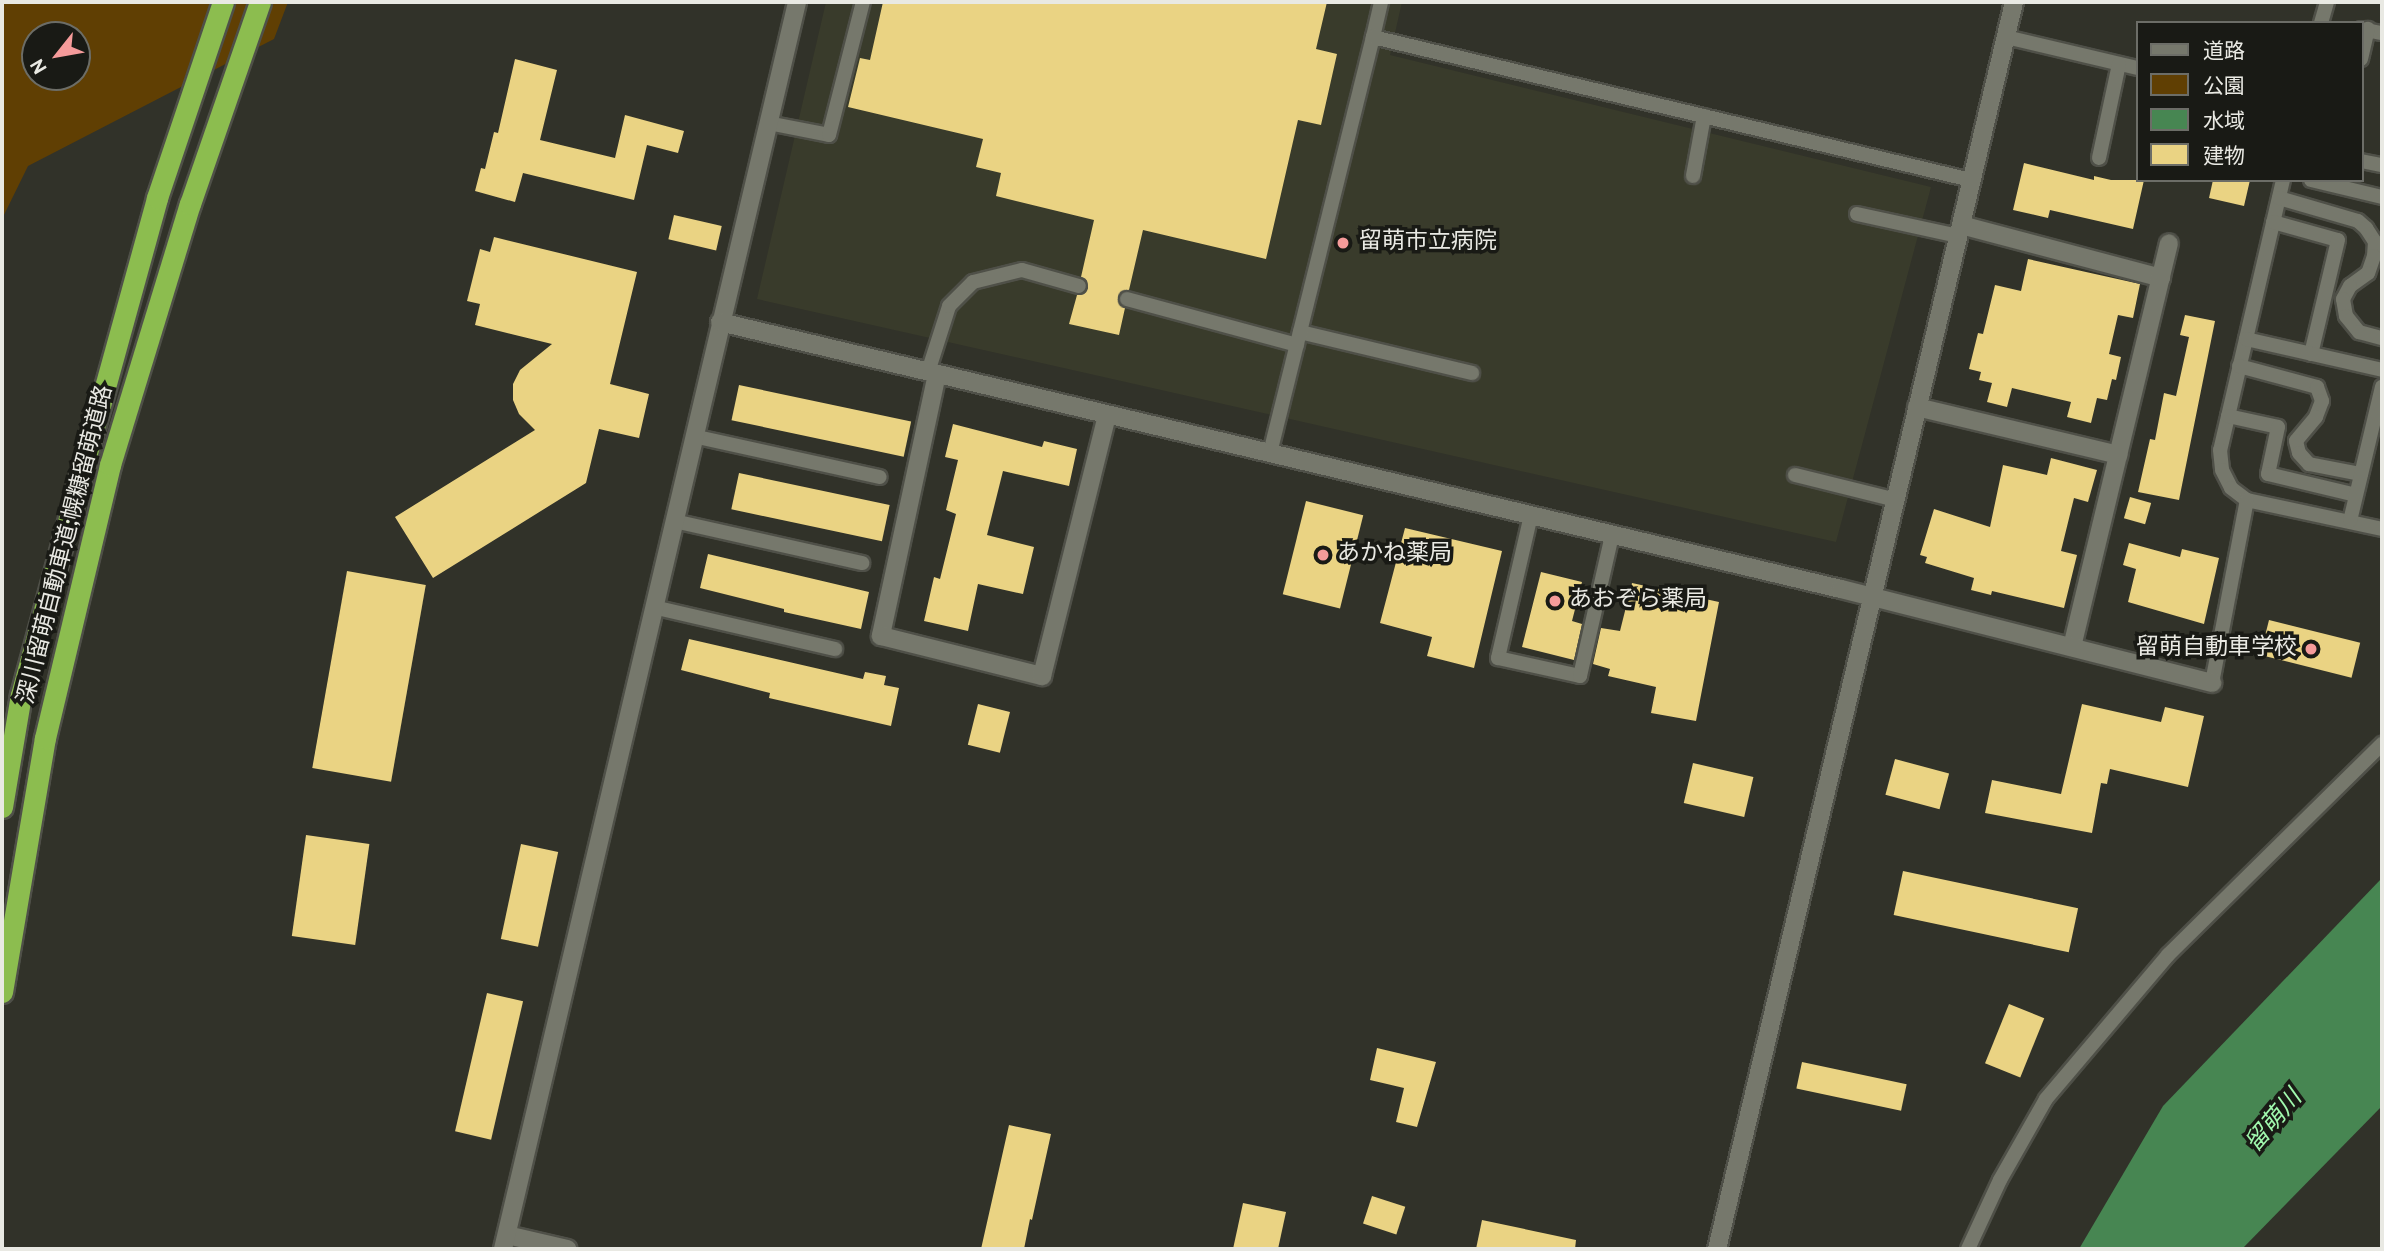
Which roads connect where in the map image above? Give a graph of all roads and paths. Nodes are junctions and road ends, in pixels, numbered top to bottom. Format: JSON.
{"nodes":[{"id":1,"x":223,"y":2,"type":"edge"},
{"id":2,"x":260,"y":2,"type":"edge"},
{"id":3,"x":797,"y":2,"type":"edge"},
{"id":4,"x":863,"y":2,"type":"edge"},
{"id":5,"x":1381,"y":2,"type":"edge"},
{"id":6,"x":2014,"y":2,"type":"edge"},
{"id":7,"x":2326,"y":2,"type":"edge"},
{"id":8,"x":2321,"y":21,"type":"edge"},
{"id":9,"x":2370,"y":30,"type":"edge"},
{"id":10,"x":1373,"y":37,"type":"junction"},
{"id":11,"x":2006,"y":37,"type":"junction"},
{"id":12,"x":2363,"y":53,"type":"edge"},
{"id":13,"x":2119,"y":64,"type":"junction"},
{"id":14,"x":2136,"y":68,"type":"edge"},
{"id":15,"x":1704,"y":116,"type":"junction"},
{"id":16,"x":768,"y":123,"type":"junction"},
{"id":17,"x":2099,"y":158,"type":"dead end"},
{"id":18,"x":2363,"y":161,"type":"edge"},
{"id":19,"x":2382,"y":165,"type":"edge"},
{"id":20,"x":1693,"y":176,"type":"dead end"},
{"id":21,"x":1972,"y":180,"type":"junction"},
{"id":22,"x":2283,"y":182,"type":"edge"},
{"id":23,"x":2334,"y":183,"type":"edge"},
{"id":24,"x":2382,"y":197,"type":"edge"},
{"id":25,"x":2279,"y":198,"type":"junction"},
{"id":26,"x":1857,"y":214,"type":"dead end"},
{"id":27,"x":2273,"y":222,"type":"junction"},
{"id":28,"x":1960,"y":231,"type":"junction"},
{"id":29,"x":2169,"y":243,"type":"dead end"},
{"id":30,"x":2161,"y":278,"type":"junction"},
{"id":31,"x":1079,"y":286,"type":"dead end"},
{"id":32,"x":1127,"y":299,"type":"dead end"},
{"id":33,"x":720,"y":322,"type":"junction"},
{"id":34,"x":2382,"y":338,"type":"edge"},
{"id":35,"x":1298,"y":339,"type":"junction"},
{"id":36,"x":2246,"y":340,"type":"junction"},
{"id":37,"x":2311,"y":354,"type":"junction"},
{"id":38,"x":2239,"y":366,"type":"junction"},
{"id":39,"x":2382,"y":370,"type":"edge"},
{"id":40,"x":933,"y":373,"type":"junction"},
{"id":41,"x":1472,"y":373,"type":"dead end"},
{"id":42,"x":2382,"y":387,"type":"edge"},
{"id":43,"x":1917,"y":407,"type":"junction"},
{"id":44,"x":1107,"y":415,"type":"junction"},
{"id":45,"x":2228,"y":416,"type":"junction"},
{"id":46,"x":693,"y":436,"type":"junction"},
{"id":47,"x":1270,"y":453,"type":"junction"},
{"id":48,"x":2118,"y":456,"type":"junction"},
{"id":49,"x":2361,"y":474,"type":"junction"},
{"id":50,"x":1794,"y":475,"type":"dead end"},
{"id":51,"x":880,"y":477,"type":"dead end"},
{"id":52,"x":2356,"y":495,"type":"junction"},
{"id":53,"x":1896,"y":500,"type":"junction"},
{"id":54,"x":2246,"y":500,"type":"junction"},
{"id":55,"x":1531,"y":515,"type":"junction"},
{"id":56,"x":674,"y":521,"type":"junction"},
{"id":57,"x":2350,"y":522,"type":"junction"},
{"id":58,"x":2382,"y":529,"type":"edge"},
{"id":59,"x":1612,"y":535,"type":"junction"},
{"id":60,"x":862,"y":562,"type":"dead end"},
{"id":61,"x":1873,"y":597,"type":"junction"},
{"id":62,"x":653,"y":607,"type":"junction"},
{"id":63,"x":2073,"y":647,"type":"junction"},
{"id":64,"x":835,"y":649,"type":"dead end"},
{"id":65,"x":2212,"y":683,"type":"joint"},
{"id":66,"x":2382,"y":744,"type":"edge"},
{"id":67,"x":2,"y":807,"type":"edge"},
{"id":68,"x":2,"y":992,"type":"edge"},
{"id":69,"x":505,"y":1242,"type":"edge"},
{"id":70,"x":568,"y":1249,"type":"edge"},
{"id":71,"x":1717,"y":1249,"type":"edge"},
{"id":72,"x":1968,"y":1249,"type":"edge"}],
"edges":[{"from":1,"to":67,"type":"highway","name":"深川留萌自動車道;幌糠留萌道路"},
{"from":2,"to":68,"type":"highway","name":"深川留萌自動車道;幌糠留萌道路"},
{"from":3,"to":16,"type":"street"},
{"from":4,"to":16,"type":"lane"},
{"from":5,"to":10,"type":"lane"},
{"from":6,"to":11,"type":"street"},
{"from":7,"to":8,"type":"lane"},
{"from":9,"to":12,"type":"lane"},
{"from":10,"to":15,"type":"lane"},
{"from":10,"to":35,"type":"lane"},
{"from":11,"to":13,"type":"lane"},
{"from":11,"to":21,"type":"street"},
{"from":13,"to":14,"type":"lane"},
{"from":13,"to":17,"type":"lane"},
{"from":15,"to":20,"type":"lane"},
{"from":15,"to":21,"type":"lane"},
{"from":16,"to":33,"type":"street"},
{"from":18,"to":19,"type":"lane"},
{"from":21,"to":28,"type":"street"},
{"from":22,"to":25,"type":"lane"},
{"from":23,"to":24,"type":"lane"},
{"from":25,"to":27,"type":"lane"},
{"from":25,"to":34,"type":"lane"},
{"from":26,"to":28,"type":"lane"},
{"from":27,"to":36,"type":"lane"},
{"from":27,"to":37,"type":"lane"},
{"from":28,"to":30,"type":"street"},
{"from":28,"to":43,"type":"street"},
{"from":29,"to":30,"type":"street"},
{"from":30,"to":48,"type":"street"},
{"from":31,"to":40,"type":"lane"},
{"from":32,"to":35,"type":"lane"},
{"from":33,"to":40,"type":"street"},
{"from":33,"to":46,"type":"street"},
{"from":35,"to":41,"type":"lane"},
{"from":35,"to":47,"type":"lane"},
{"from":36,"to":37,"type":"lane"},
{"from":36,"to":38,"type":"lane"},
{"from":37,"to":39,"type":"lane"},
{"from":38,"to":45,"type":"lane"},
{"from":38,"to":49,"type":"lane"},
{"from":40,"to":44,"type":"street"},
{"from":40,"to":44,"type":"street"},
{"from":42,"to":49,"type":"lane"},
{"from":43,"to":48,"type":"street"},
{"from":43,"to":53,"type":"street"},
{"from":44,"to":47,"type":"street"},
{"from":45,"to":52,"type":"lane"},
{"from":45,"to":54,"type":"lane"},
{"from":46,"to":51,"type":"lane"},
{"from":46,"to":56,"type":"street"},
{"from":47,"to":55,"type":"street"},
{"from":48,"to":63,"type":"street"},
{"from":49,"to":52,"type":"lane"},
{"from":50,"to":53,"type":"lane"},
{"from":52,"to":57,"type":"lane"},
{"from":53,"to":61,"type":"street"},
{"from":54,"to":57,"type":"lane"},
{"from":54,"to":65,"type":"lane"},
{"from":55,"to":59,"type":"street"},
{"from":55,"to":59,"type":"lane"},
{"from":56,"to":60,"type":"lane"},
{"from":56,"to":62,"type":"street"},
{"from":57,"to":58,"type":"lane"},
{"from":59,"to":61,"type":"street"},
{"from":61,"to":63,"type":"street"},
{"from":61,"to":71,"type":"street"},
{"from":62,"to":64,"type":"lane"},
{"from":62,"to":69,"type":"street"},
{"from":63,"to":65,"type":"street"},
{"from":66,"to":72,"type":"lane"},
{"from":69,"to":70,"type":"street"}]}
